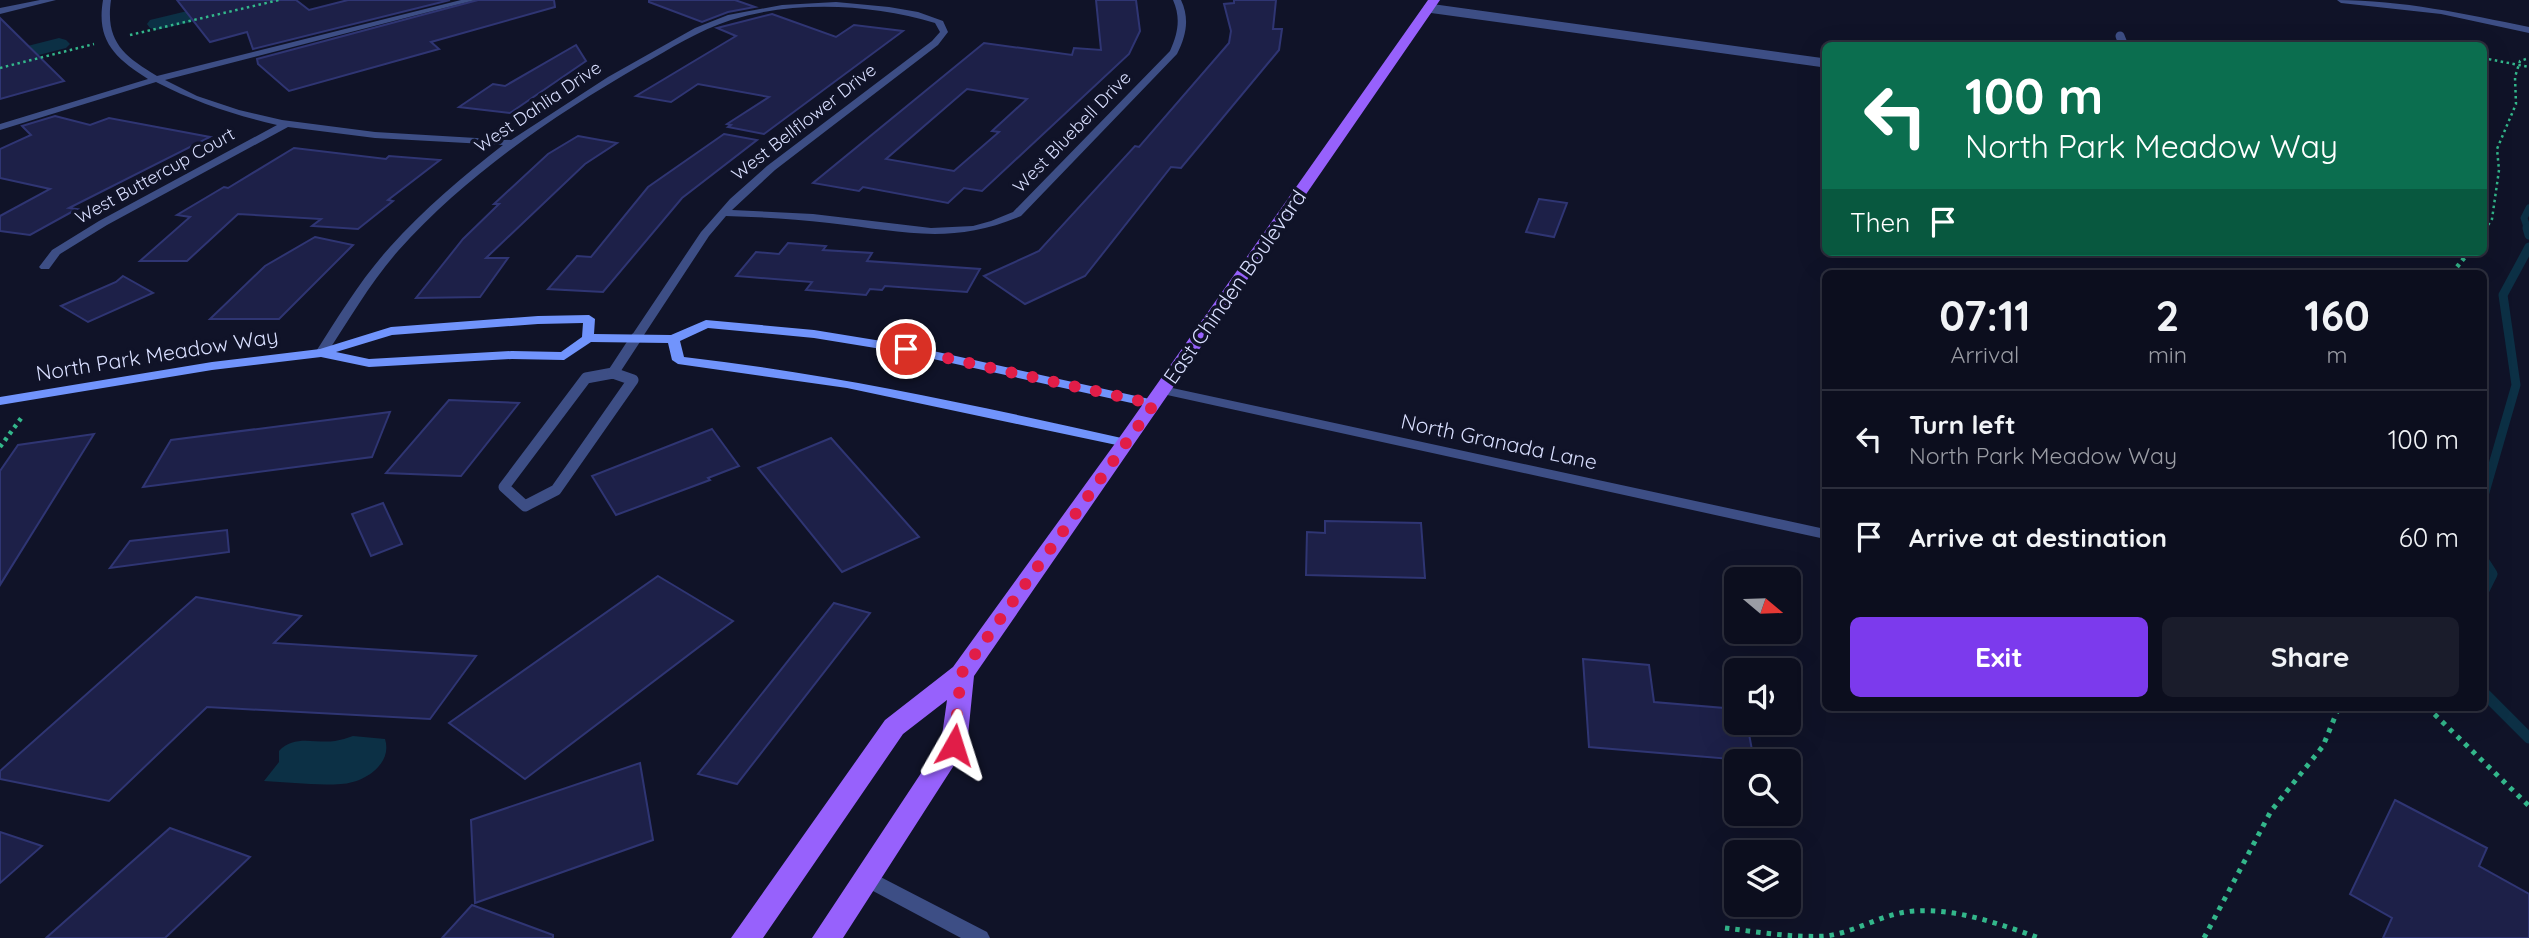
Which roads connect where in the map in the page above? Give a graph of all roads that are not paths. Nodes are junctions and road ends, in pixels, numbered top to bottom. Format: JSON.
{"nodes":[{"id":1,"x":52,"y":0,"type":"edge"},
{"id":2,"x":107,"y":0,"type":"edge"},
{"id":3,"x":471,"y":0,"type":"edge"},
{"id":4,"x":1177,"y":0,"type":"edge"},
{"id":5,"x":2341,"y":0,"type":"edge"},
{"id":6,"x":846,"y":4,"type":"joint"},
{"id":7,"x":1431,"y":4,"type":"edge"},
{"id":8,"x":0,"y":10,"type":"edge"},
{"id":9,"x":2529,"y":30,"type":"edge"},
{"id":10,"x":2120,"y":36,"type":"dead end"},
{"id":11,"x":2122,"y":42,"type":"edge"},
{"id":12,"x":1822,"y":63,"type":"edge"},
{"id":13,"x":156,"y":80,"type":"junction"},
{"id":14,"x":288,"y":123,"type":"junction"},
{"id":15,"x":0,"y":127,"type":"edge"},
{"id":16,"x":512,"y":143,"type":"junction"},
{"id":17,"x":724,"y":213,"type":"junction"},
{"id":18,"x":45,"y":267,"type":"dead end"},
{"id":19,"x":588,"y":338,"type":"junction"},
{"id":20,"x":636,"y":338,"type":"junction"},
{"id":21,"x":673,"y":339,"type":"junction"},
{"id":22,"x":321,"y":353,"type":"junction"},
{"id":23,"x":613,"y":373,"type":"junction"},
{"id":24,"x":1158,"y":397,"type":"junction"},
{"id":25,"x":0,"y":401,"type":"edge"},
{"id":26,"x":1126,"y":443,"type":"junction"},
{"id":27,"x":1822,"y":533,"type":"edge"},
{"id":28,"x":961,"y":674,"type":"junction"},
{"id":29,"x":867,"y":878,"type":"junction"},
{"id":30,"x":746,"y":938,"type":"edge"},
{"id":31,"x":827,"y":938,"type":"edge"},
{"id":32,"x":980,"y":938,"type":"edge"}],
"edges":[{"from":1,"to":8,"type":"street"},
{"from":2,"to":13,"type":"street"},
{"from":3,"to":13,"type":"street"},
{"from":4,"to":17,"type":"street","name":"West Bluebell Drive"},
{"from":5,"to":9,"type":"street"},
{"from":6,"to":16,"type":"street","name":"West Dahlia Drive"},
{"from":6,"to":17,"type":"street","name":"West Bellflower Drive"},
{"from":7,"to":12,"type":"lane"},
{"from":7,"to":24,"type":"main road","name":"East Chinden Boulevard"},
{"from":10,"to":11,"type":"lane"},
{"from":13,"to":14,"type":"street"},
{"from":13,"to":15,"type":"street"},
{"from":14,"to":16,"type":"street"},
{"from":14,"to":18,"type":"street","name":"West Buttercup Court"},
{"from":16,"to":22,"type":"street","name":"West Dahlia Drive"},
{"from":17,"to":20,"type":"street","name":"West Bellflower Drive"},
{"from":19,"to":20,"type":"street"},
{"from":19,"to":22,"type":"street","name":"North Park Meadow Way"},
{"from":19,"to":22,"type":"street","name":"North Park Meadow Way"},
{"from":20,"to":21,"type":"street"},
{"from":20,"to":23,"type":"lane"},
{"from":21,"to":24,"type":"street"},
{"from":21,"to":26,"type":"street"},
{"from":22,"to":25,"type":"street","name":"North Park Meadow Way"},
{"from":23,"to":23,"type":"lane"},
{"from":24,"to":26,"type":"main road","name":"East Chinden Boulevard"},
{"from":24,"to":27,"type":"street","name":"North Granada Lane"},
{"from":26,"to":28,"type":"main road","name":"East Chinden Boulevard"},
{"from":28,"to":29,"type":"main road","name":"East Chinden Boulevard"},
{"from":28,"to":30,"type":"main road","name":"East Chinden Boulevard"},
{"from":29,"to":31,"type":"main road","name":"East Chinden Boulevard"},
{"from":29,"to":32,"type":"street"}]}
